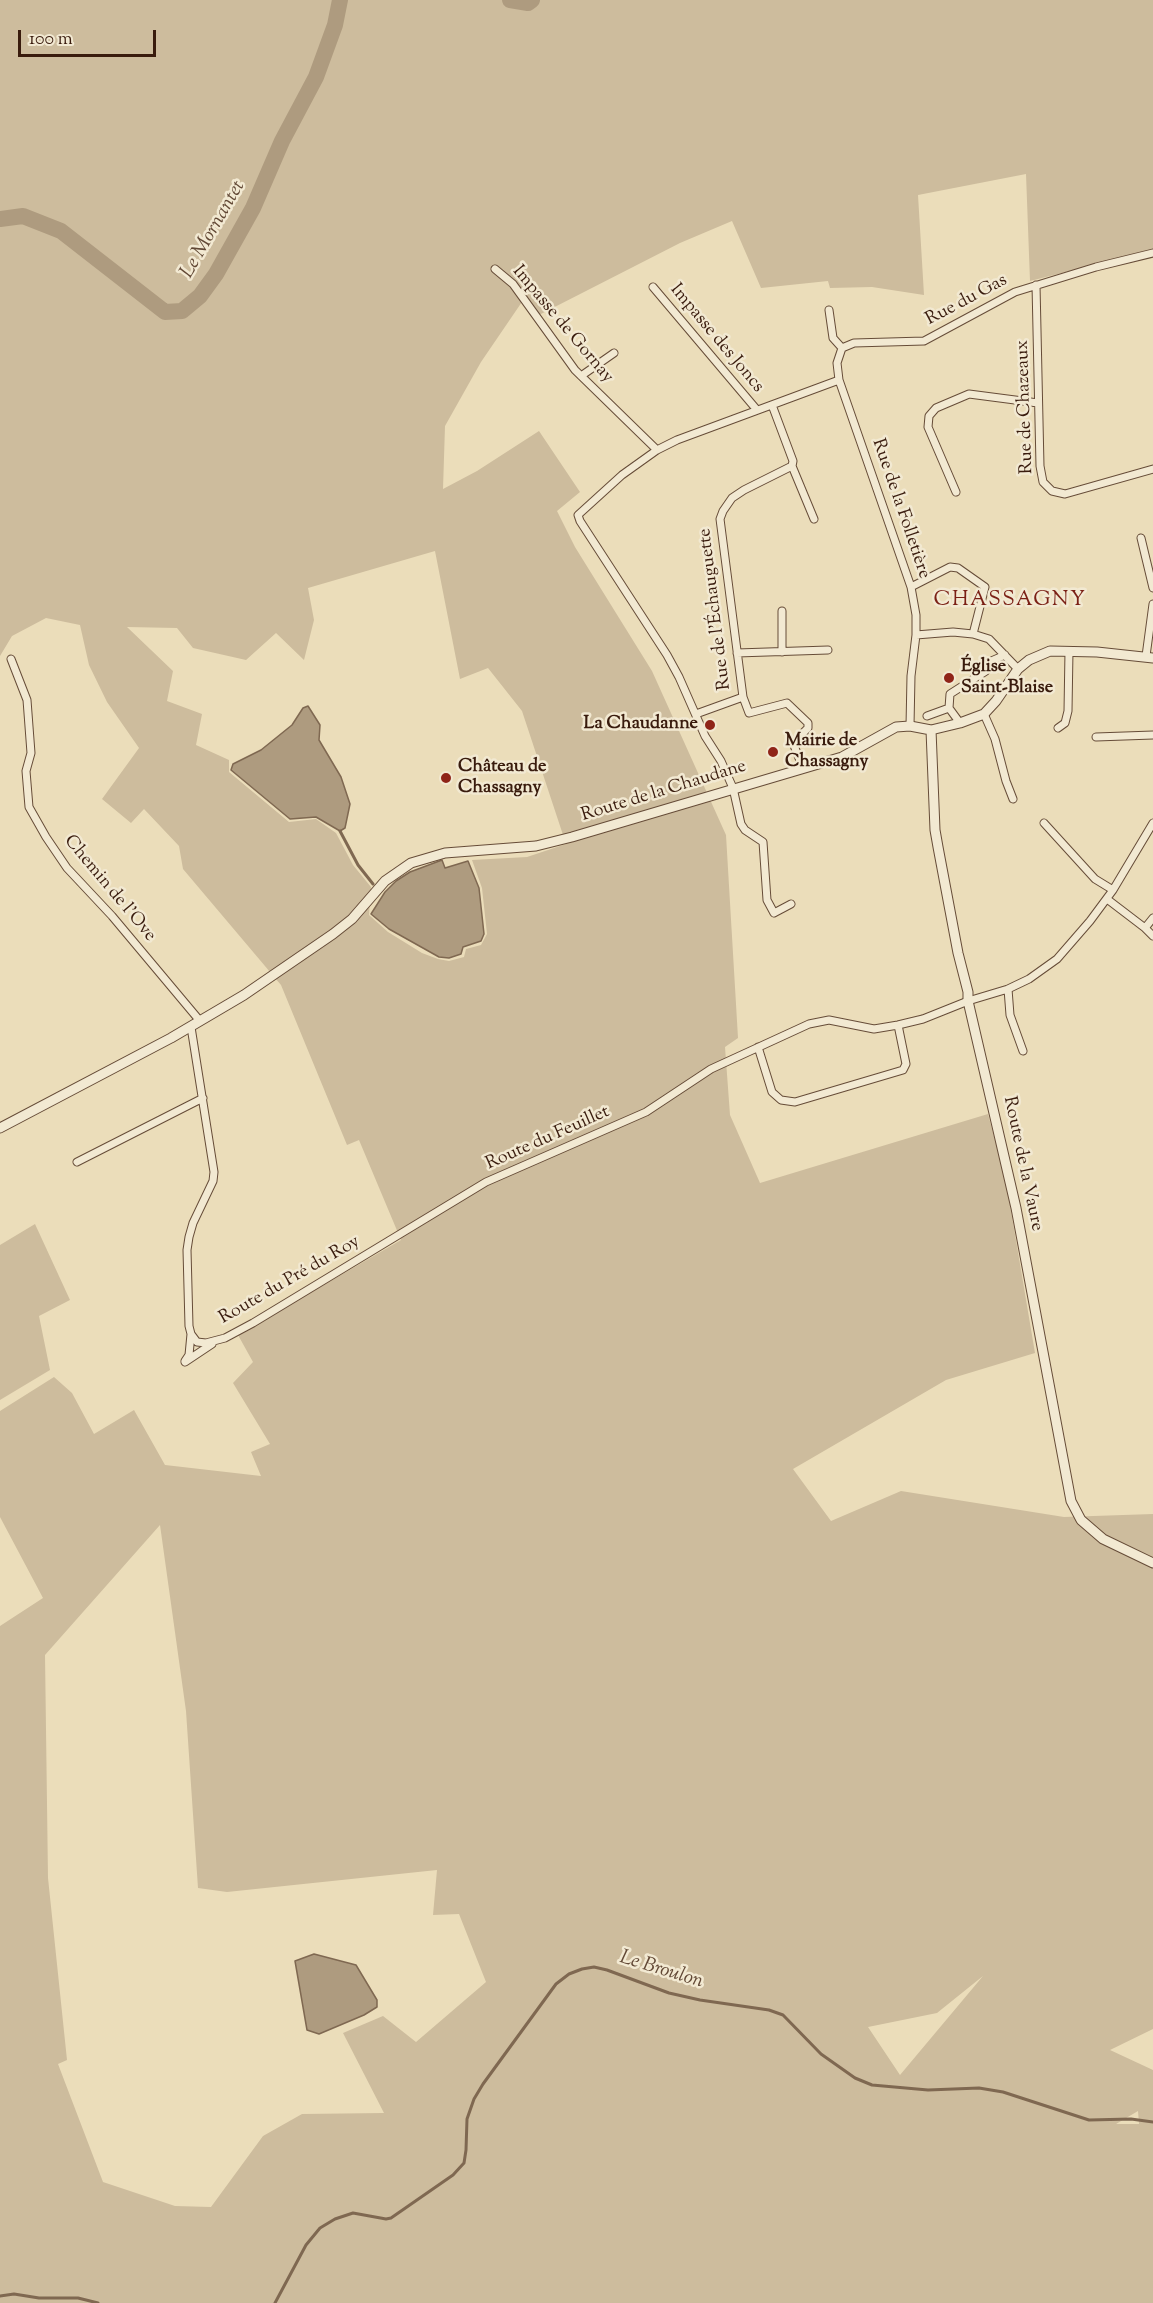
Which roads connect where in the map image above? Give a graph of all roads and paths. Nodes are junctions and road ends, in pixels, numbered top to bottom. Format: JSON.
{"nodes":[{"id":1,"x":1153,"y":253,"type":"edge"},
{"id":2,"x":495,"y":269,"type":"dead end"},
{"id":3,"x":1036,"y":285,"type":"junction"},
{"id":4,"x":653,"y":287,"type":"dead end"},
{"id":5,"x":828,"y":310,"type":"dead end"},
{"id":6,"x":842,"y":348,"type":"junction"},
{"id":7,"x":614,"y":353,"type":"dead end"},
{"id":8,"x":581,"y":376,"type":"junction"},
{"id":9,"x":838,"y":380,"type":"junction"},
{"id":10,"x":1038,"y":403,"type":"junction"},
{"id":11,"x":772,"y":405,"type":"junction"},
{"id":12,"x":757,"y":410,"type":"junction"},
{"id":13,"x":657,"y":450,"type":"junction"},
{"id":14,"x":792,"y":466,"type":"junction"},
{"id":15,"x":1153,"y":470,"type":"edge"},
{"id":16,"x":956,"y":492,"type":"dead end"},
{"id":17,"x":814,"y":519,"type":"dead end"},
{"id":18,"x":1141,"y":538,"type":"dead end"},
{"id":19,"x":911,"y":587,"type":"junction"},
{"id":20,"x":1153,"y":588,"type":"edge"},
{"id":21,"x":1153,"y":604,"type":"edge"},
{"id":22,"x":782,"y":611,"type":"dead end"},
{"id":23,"x":973,"y":634,"type":"junction"},
{"id":24,"x":916,"y":635,"type":"junction"},
{"id":25,"x":828,"y":650,"type":"dead end"},
{"id":26,"x":1069,"y":651,"type":"junction"},
{"id":27,"x":782,"y":652,"type":"junction"},
{"id":28,"x":737,"y":653,"type":"junction"},
{"id":29,"x":1005,"y":655,"type":"junction"},
{"id":30,"x":1149,"y":657,"type":"edge"},
{"id":31,"x":11,"y":659,"type":"dead end"},
{"id":32,"x":1018,"y":669,"type":"junction"},
{"id":33,"x":743,"y":697,"type":"junction"},
{"id":34,"x":950,"y":708,"type":"junction"},
{"id":35,"x":696,"y":714,"type":"junction"},
{"id":36,"x":984,"y":714,"type":"junction"},
{"id":37,"x":927,"y":716,"type":"dead end"},
{"id":38,"x":960,"y":723,"type":"junction"},
{"id":39,"x":910,"y":726,"type":"junction"},
{"id":40,"x":1058,"y":728,"type":"dead end"},
{"id":41,"x":931,"y":730,"type":"junction"},
{"id":42,"x":1153,"y":735,"type":"edge"},
{"id":43,"x":1095,"y":737,"type":"dead end"},
{"id":44,"x":803,"y":768,"type":"junction"},
{"id":45,"x":734,"y":788,"type":"junction"},
{"id":46,"x":1013,"y":799,"type":"dead end"},
{"id":47,"x":1044,"y":823,"type":"dead end"},
{"id":48,"x":1153,"y":823,"type":"edge"},
{"id":49,"x":1113,"y":890,"type":"junction"},
{"id":50,"x":1107,"y":899,"type":"junction"},
{"id":51,"x":791,"y":904,"type":"dead end"},
{"id":52,"x":1153,"y":918,"type":"edge"},
{"id":53,"x":1145,"y":928,"type":"junction"},
{"id":54,"x":1153,"y":936,"type":"edge"},
{"id":55,"x":1008,"y":989,"type":"junction"},
{"id":56,"x":968,"y":1001,"type":"junction"},
{"id":57,"x":200,"y":1021,"type":"junction"},
{"id":58,"x":898,"y":1025,"type":"junction"},
{"id":59,"x":191,"y":1027,"type":"junction"},
{"id":60,"x":758,"y":1047,"type":"junction"},
{"id":61,"x":1023,"y":1051,"type":"dead end"},
{"id":62,"x":203,"y":1098,"type":"junction"},
{"id":63,"x":0,"y":1128,"type":"edge"},
{"id":64,"x":77,"y":1162,"type":"dead end"},
{"id":65,"x":397,"y":1235,"type":"joint"},
{"id":66,"x":191,"y":1335,"type":"junction"},
{"id":67,"x":214,"y":1342,"type":"junction"},
{"id":68,"x":1153,"y":1563,"type":"edge"}],
"edges":[{"from":1,"to":3,"type":"street","name":"Rue du Gas"},
{"from":2,"to":8,"type":"street","name":"Impasse de Gornay"},
{"from":3,"to":6,"type":"street","name":"Rue du Gas"},
{"from":3,"to":10,"type":"street","name":"Rue de Chazeaux"},
{"from":4,"to":12,"type":"street","name":"Impasse des Joncs"},
{"from":5,"to":6,"type":"street"},
{"from":6,"to":9,"type":"street","name":"Rue de la Folletière"},
{"from":7,"to":8,"type":"street"},
{"from":8,"to":13,"type":"street","name":"Impasse de Gornay"},
{"from":9,"to":11,"type":"street"},
{"from":9,"to":19,"type":"street","name":"Rue de la Folletière"},
{"from":10,"to":15,"type":"street","name":"Rue de Chazeaux"},
{"from":10,"to":16,"type":"street"},
{"from":11,"to":12,"type":"street"},
{"from":11,"to":14,"type":"street"},
{"from":12,"to":13,"type":"street"},
{"from":13,"to":35,"type":"street"},
{"from":14,"to":17,"type":"street"},
{"from":14,"to":28,"type":"street","name":"Rue de l'Échauguette"},
{"from":18,"to":20,"type":"street"},
{"from":19,"to":23,"type":"street"},
{"from":19,"to":24,"type":"street","name":"Rue de la Folletière"},
{"from":21,"to":30,"type":"street"},
{"from":22,"to":27,"type":"street"},
{"from":23,"to":24,"type":"street"},
{"from":23,"to":29,"type":"street"},
{"from":24,"to":39,"type":"street","name":"Rue de la Folletière"},
{"from":25,"to":27,"type":"street"},
{"from":26,"to":30,"type":"street"},
{"from":26,"to":32,"type":"street"},
{"from":26,"to":40,"type":"street"},
{"from":27,"to":28,"type":"street"},
{"from":28,"to":33,"type":"street","name":"Rue de l'Échauguette"},
{"from":29,"to":32,"type":"street"},
{"from":29,"to":34,"type":"street"},
{"from":31,"to":57,"type":"street","name":"Chemin de l'Ove"},
{"from":32,"to":36,"type":"street"},
{"from":33,"to":35,"type":"street","name":"Rue de l'Échauguette"},
{"from":33,"to":44,"type":"street"},
{"from":34,"to":37,"type":"street"},
{"from":34,"to":38,"type":"street"},
{"from":35,"to":45,"type":"street"},
{"from":36,"to":38,"type":"street"},
{"from":36,"to":46,"type":"street"},
{"from":38,"to":41,"type":"street"},
{"from":39,"to":41,"type":"street"},
{"from":39,"to":44,"type":"street","name":"Route de la Chaudane"},
{"from":41,"to":56,"type":"street","name":"Route de la Vaure"},
{"from":42,"to":43,"type":"street"},
{"from":44,"to":45,"type":"street","name":"Route de la Chaudane"},
{"from":45,"to":51,"type":"street"},
{"from":45,"to":57,"type":"street","name":"Route de la Chaudane"},
{"from":47,"to":49,"type":"street"},
{"from":48,"to":49,"type":"street","name":"Route du Feuillet"},
{"from":49,"to":50,"type":"street","name":"Route du Feuillet"},
{"from":50,"to":53,"type":"street"},
{"from":50,"to":55,"type":"street","name":"Route du Feuillet"},
{"from":52,"to":53,"type":"street"},
{"from":53,"to":54,"type":"street"},
{"from":55,"to":56,"type":"street","name":"Route du Feuillet"},
{"from":55,"to":61,"type":"street"},
{"from":56,"to":58,"type":"street","name":"Route du Feuillet"},
{"from":56,"to":68,"type":"street","name":"Route de la Vaure"},
{"from":57,"to":59,"type":"street","name":"Route de la Chaudane"},
{"from":58,"to":60,"type":"street","name":"Route du Feuillet"},
{"from":58,"to":60,"type":"street"},
{"from":59,"to":62,"type":"street"},
{"from":59,"to":63,"type":"street","name":"Route de la Chaudane"},
{"from":60,"to":65,"type":"street","name":"Route du Feuillet"},
{"from":62,"to":64,"type":"street"},
{"from":62,"to":66,"type":"street"},
{"from":65,"to":67,"type":"street","name":"Route du Pré du Roy"},
{"from":66,"to":67,"type":"street","name":"Route du Pré du Roy"},
{"from":66,"to":67,"type":"street"}]}
